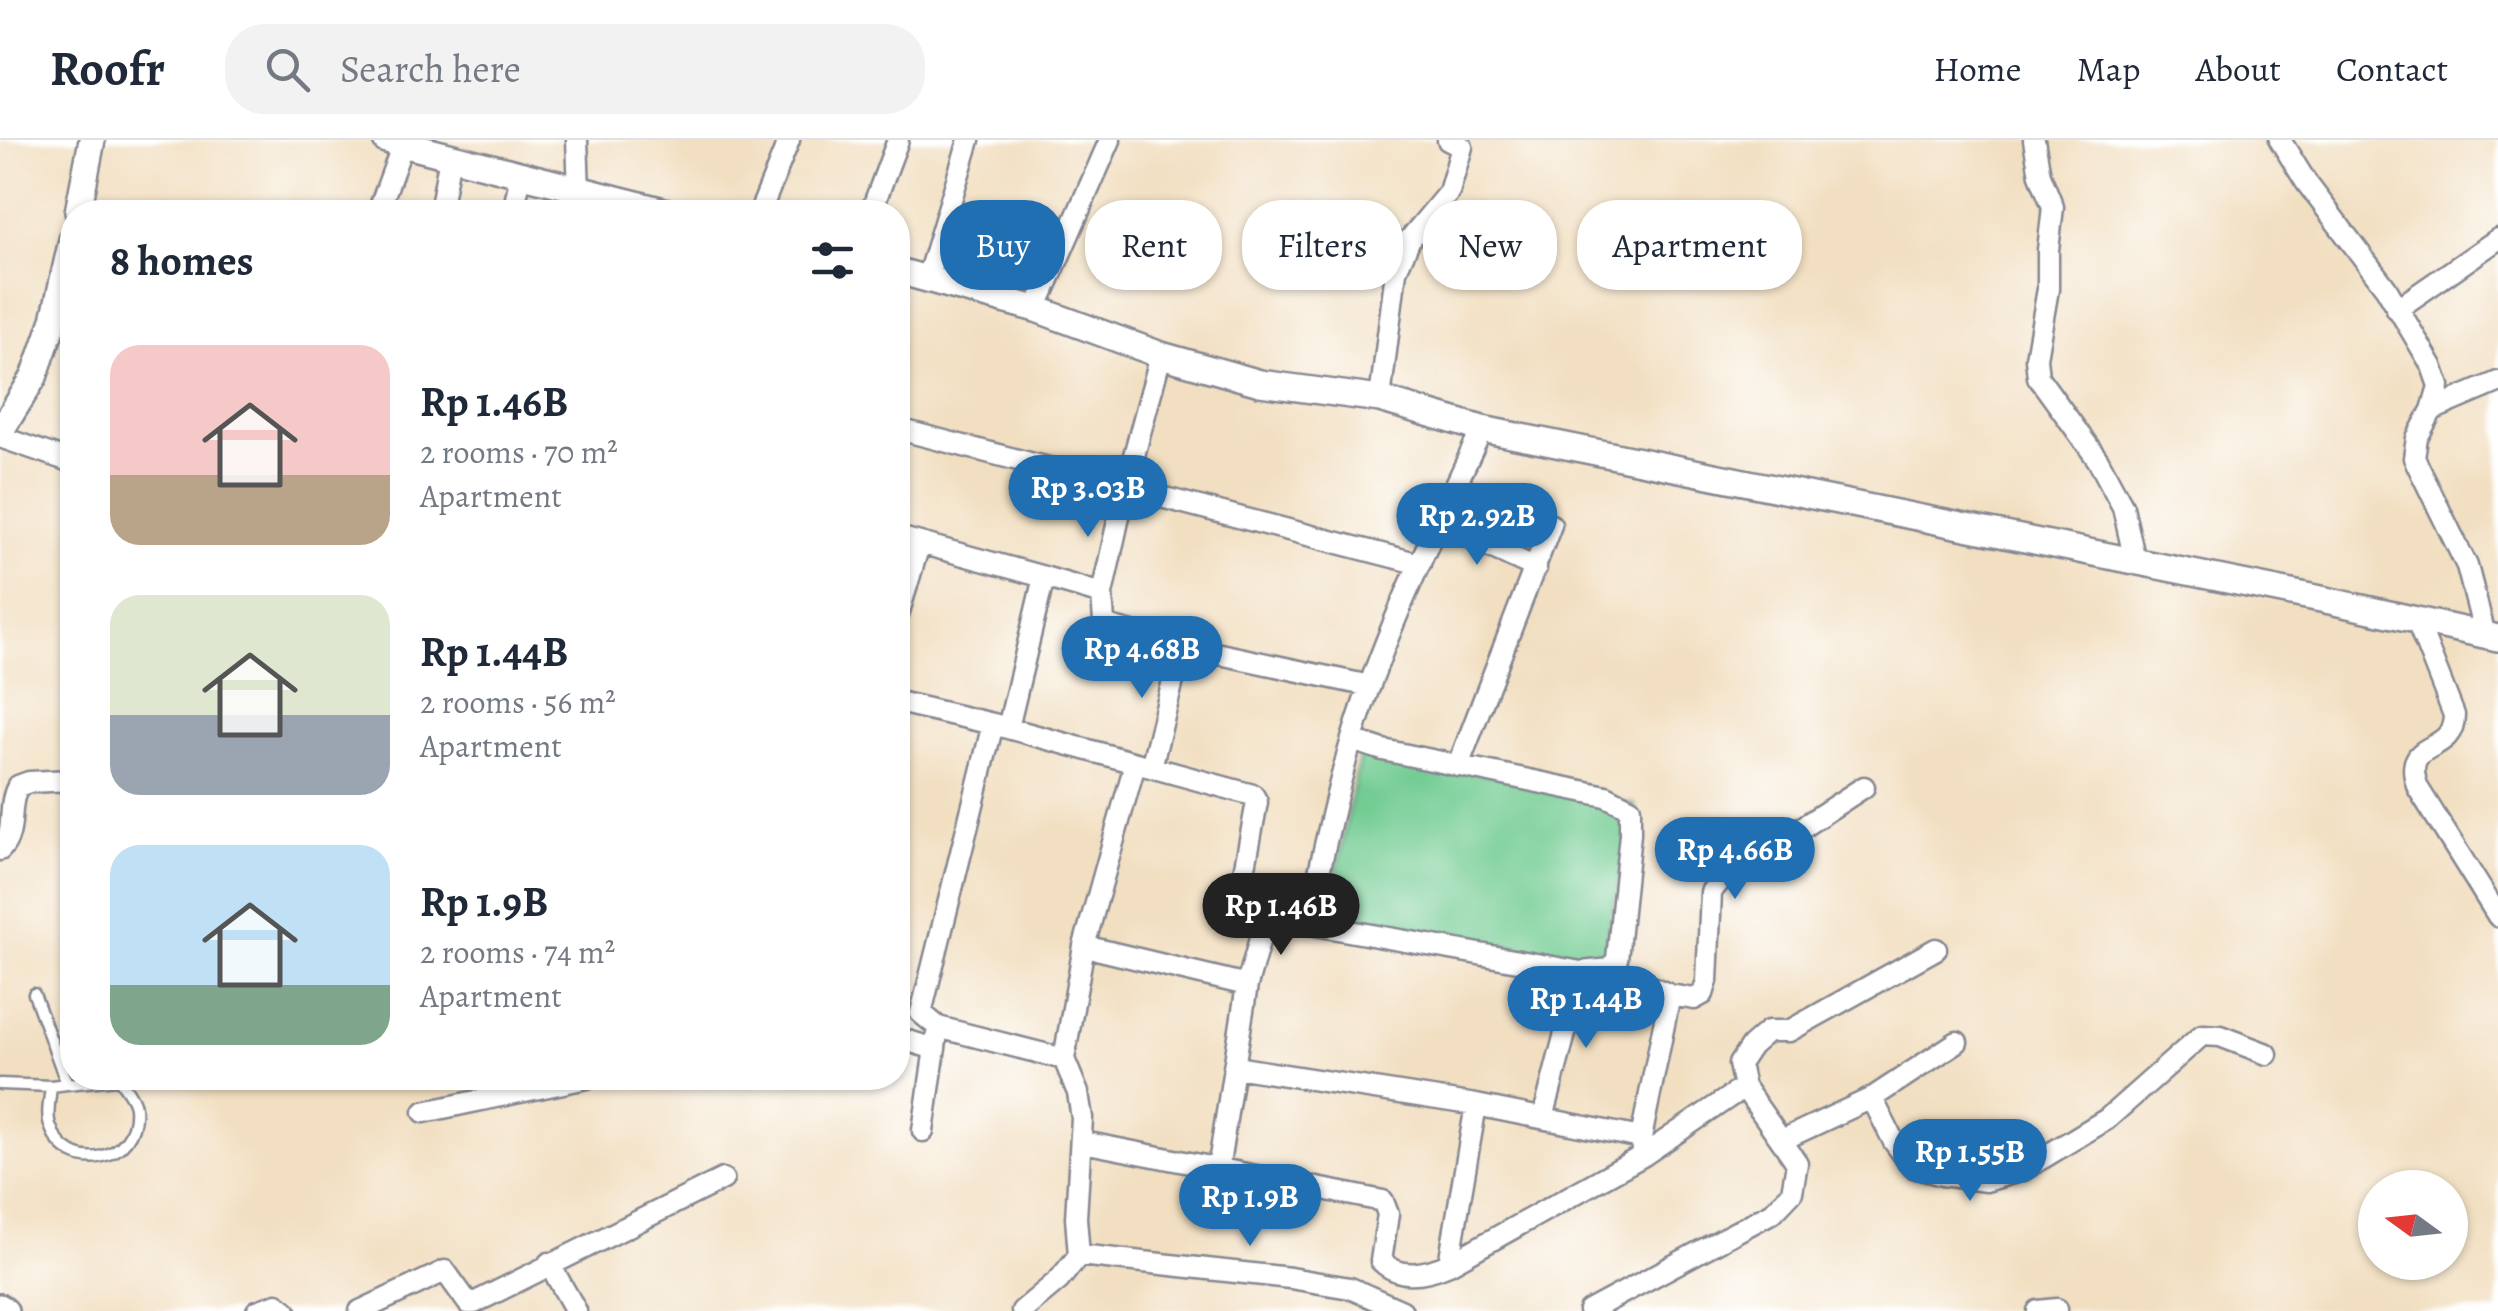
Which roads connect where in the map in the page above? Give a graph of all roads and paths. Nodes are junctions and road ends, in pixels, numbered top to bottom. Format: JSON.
{"nodes":[{"id":1,"x":92,"y":140,"type":"edge"},
{"id":2,"x":577,"y":140,"type":"edge"},
{"id":3,"x":789,"y":140,"type":"edge"},
{"id":4,"x":898,"y":140,"type":"edge"},
{"id":5,"x":969,"y":140,"type":"edge"},
{"id":6,"x":1110,"y":140,"type":"edge"},
{"id":7,"x":1448,"y":140,"type":"edge"},
{"id":8,"x":2034,"y":140,"type":"edge"},
{"id":9,"x":2280,"y":140,"type":"edge"},
{"id":10,"x":394,"y":142,"type":"edge"},
{"id":11,"x":450,"y":156,"type":"junction"},
{"id":12,"x":521,"y":175,"type":"junction"},
{"id":13,"x":579,"y":190,"type":"junction"},
{"id":14,"x":80,"y":200,"type":"edge"},
{"id":15,"x":381,"y":200,"type":"edge"},
{"id":16,"x":442,"y":200,"type":"edge"},
{"id":17,"x":516,"y":200,"type":"edge"},
{"id":18,"x":619,"y":200,"type":"edge"},
{"id":19,"x":765,"y":200,"type":"edge"},
{"id":20,"x":876,"y":200,"type":"edge"},
{"id":21,"x":2498,"y":239,"type":"edge"},
{"id":22,"x":910,"y":274,"type":"edge"},
{"id":23,"x":927,"y":279,"type":"junction"},
{"id":24,"x":60,"y":293,"type":"edge"},
{"id":25,"x":1036,"y":309,"type":"junction"},
{"id":26,"x":2397,"y":309,"type":"junction"},
{"id":27,"x":1161,"y":355,"type":"junction"},
{"id":28,"x":2498,"y":382,"type":"edge"},
{"id":29,"x":1380,"y":400,"type":"junction"},
{"id":30,"x":2432,"y":410,"type":"junction"},
{"id":31,"x":1482,"y":429,"type":"junction"},
{"id":32,"x":910,"y":432,"type":"edge"},
{"id":33,"x":0,"y":435,"type":"edge"},
{"id":34,"x":60,"y":458,"type":"edge"},
{"id":35,"x":1125,"y":489,"type":"junction"},
{"id":36,"x":1438,"y":524,"type":"junction"},
{"id":37,"x":1550,"y":525,"type":"dead end"},
{"id":38,"x":910,"y":541,"type":"edge"},
{"id":39,"x":920,"y":544,"type":"junction"},
{"id":40,"x":2135,"y":562,"type":"junction"},
{"id":41,"x":1420,"y":564,"type":"junction"},
{"id":42,"x":1536,"y":568,"type":"junction"},
{"id":43,"x":910,"y":577,"type":"edge"},
{"id":44,"x":1044,"y":577,"type":"junction"},
{"id":45,"x":1102,"y":594,"type":"junction"},
{"id":46,"x":2418,"y":621,"type":"junction"},
{"id":47,"x":2492,"y":637,"type":"edge"},
{"id":48,"x":1182,"y":646,"type":"junction"},
{"id":49,"x":1370,"y":686,"type":"junction"},
{"id":50,"x":910,"y":705,"type":"edge"},
{"id":51,"x":1000,"y":726,"type":"junction"},
{"id":52,"x":1352,"y":740,"type":"junction"},
{"id":53,"x":1143,"y":766,"type":"junction"},
{"id":54,"x":1458,"y":766,"type":"junction"},
{"id":55,"x":60,"y":781,"type":"edge"},
{"id":56,"x":1864,"y":787,"type":"dead end"},
{"id":57,"x":0,"y":850,"type":"edge"},
{"id":58,"x":2498,"y":915,"type":"edge"},
{"id":59,"x":1266,"y":917,"type":"junction"},
{"id":60,"x":1307,"y":924,"type":"junction"},
{"id":61,"x":1084,"y":946,"type":"junction"},
{"id":62,"x":1936,"y":949,"type":"dead end"},
{"id":63,"x":1611,"y":968,"type":"junction"},
{"id":64,"x":1581,"y":972,"type":"junction"},
{"id":65,"x":1248,"y":986,"type":"junction"},
{"id":66,"x":34,"y":994,"type":"dead end"},
{"id":67,"x":1670,"y":995,"type":"junction"},
{"id":68,"x":938,"y":1028,"type":"junction"},
{"id":69,"x":910,"y":1042,"type":"edge"},
{"id":70,"x":1957,"y":1042,"type":"dead end"},
{"id":71,"x":935,"y":1049,"type":"junction"},
{"id":72,"x":2267,"y":1054,"type":"dead end"},
{"id":73,"x":1064,"y":1060,"type":"junction"},
{"id":74,"x":60,"y":1067,"type":"edge"},
{"id":75,"x":1236,"y":1067,"type":"junction"},
{"id":76,"x":0,"y":1084,"type":"edge"},
{"id":77,"x":60,"y":1085,"type":"edge"},
{"id":78,"x":51,"y":1086,"type":"junction"},
{"id":79,"x":1744,"y":1087,"type":"junction"},
{"id":80,"x":129,"y":1090,"type":"edge"},
{"id":81,"x":529,"y":1090,"type":"edge"},
{"id":82,"x":1872,"y":1098,"type":"junction"},
{"id":83,"x":1476,"y":1106,"type":"junction"},
{"id":84,"x":424,"y":1112,"type":"dead end"},
{"id":85,"x":1543,"y":1118,"type":"junction"},
{"id":86,"x":922,"y":1131,"type":"dead end"},
{"id":87,"x":1782,"y":1140,"type":"junction"},
{"id":88,"x":1082,"y":1142,"type":"junction"},
{"id":89,"x":1643,"y":1146,"type":"junction"},
{"id":90,"x":1218,"y":1170,"type":"junction"},
{"id":91,"x":722,"y":1179,"type":"dead end"},
{"id":92,"x":1079,"y":1255,"type":"junction"},
{"id":93,"x":549,"y":1263,"type":"junction"},
{"id":94,"x":1448,"y":1264,"type":"junction"},
{"id":95,"x":257,"y":1311,"type":"edge"},
{"id":96,"x":286,"y":1311,"type":"edge"},
{"id":97,"x":360,"y":1311,"type":"edge"},
{"id":98,"x":576,"y":1311,"type":"edge"},
{"id":99,"x":1022,"y":1311,"type":"edge"},
{"id":100,"x":1402,"y":1311,"type":"edge"},
{"id":101,"x":1589,"y":1311,"type":"edge"}],
"edges":[{"from":1,"to":14,"type":"street"},
{"from":2,"to":13,"type":"street"},
{"from":3,"to":19,"type":"street"},
{"from":4,"to":20,"type":"street"},
{"from":5,"to":23,"type":"street"},
{"from":6,"to":25,"type":"street"},
{"from":7,"to":29,"type":"street"},
{"from":8,"to":40,"type":"street"},
{"from":9,"to":26,"type":"street"},
{"from":10,"to":11,"type":"street"},
{"from":10,"to":15,"type":"street"},
{"from":11,"to":12,"type":"street"},
{"from":11,"to":16,"type":"street"},
{"from":12,"to":13,"type":"street"},
{"from":12,"to":17,"type":"street"},
{"from":13,"to":18,"type":"street"},
{"from":21,"to":26,"type":"street"},
{"from":22,"to":23,"type":"street"},
{"from":23,"to":25,"type":"street"},
{"from":24,"to":33,"type":"street"},
{"from":25,"to":27,"type":"street"},
{"from":26,"to":30,"type":"street"},
{"from":27,"to":29,"type":"street"},
{"from":27,"to":35,"type":"street"},
{"from":28,"to":30,"type":"street"},
{"from":29,"to":31,"type":"street"},
{"from":30,"to":47,"type":"street"},
{"from":31,"to":36,"type":"street"},
{"from":31,"to":40,"type":"street"},
{"from":32,"to":35,"type":"street"},
{"from":33,"to":34,"type":"street"},
{"from":35,"to":41,"type":"street"},
{"from":35,"to":45,"type":"street"},
{"from":36,"to":41,"type":"street"},
{"from":36,"to":42,"type":"street"},
{"from":37,"to":42,"type":"street"},
{"from":38,"to":39,"type":"street"},
{"from":39,"to":43,"type":"street"},
{"from":39,"to":44,"type":"street"},
{"from":40,"to":46,"type":"street"},
{"from":41,"to":49,"type":"street"},
{"from":42,"to":54,"type":"street"},
{"from":44,"to":45,"type":"street"},
{"from":44,"to":51,"type":"street"},
{"from":45,"to":48,"type":"street"},
{"from":46,"to":47,"type":"street"},
{"from":46,"to":58,"type":"street"},
{"from":48,"to":49,"type":"street"},
{"from":48,"to":53,"type":"street"},
{"from":49,"to":52,"type":"street"},
{"from":50,"to":51,"type":"street"},
{"from":51,"to":53,"type":"street"},
{"from":51,"to":68,"type":"street"},
{"from":52,"to":54,"type":"street"},
{"from":52,"to":60,"type":"street"},
{"from":53,"to":59,"type":"street"},
{"from":53,"to":61,"type":"street"},
{"from":54,"to":63,"type":"street"},
{"from":55,"to":57,"type":"street"},
{"from":56,"to":67,"type":"street"},
{"from":59,"to":60,"type":"street"},
{"from":59,"to":65,"type":"street"},
{"from":60,"to":64,"type":"street"},
{"from":61,"to":65,"type":"street"},
{"from":61,"to":73,"type":"street"},
{"from":62,"to":79,"type":"street"},
{"from":63,"to":64,"type":"street"},
{"from":63,"to":67,"type":"street"},
{"from":64,"to":85,"type":"street"},
{"from":65,"to":75,"type":"street"},
{"from":66,"to":74,"type":"lane"},
{"from":67,"to":89,"type":"street"},
{"from":68,"to":71,"type":"street"},
{"from":68,"to":73,"type":"street"},
{"from":69,"to":71,"type":"street"},
{"from":70,"to":82,"type":"street"},
{"from":71,"to":86,"type":"street"},
{"from":72,"to":82,"type":"street"},
{"from":73,"to":88,"type":"street"},
{"from":75,"to":83,"type":"street"},
{"from":75,"to":90,"type":"street"},
{"from":76,"to":78,"type":"lane"},
{"from":77,"to":78,"type":"lane"},
{"from":78,"to":80,"type":"lane"},
{"from":79,"to":87,"type":"street"},
{"from":79,"to":89,"type":"street"},
{"from":81,"to":84,"type":"street"},
{"from":82,"to":87,"type":"street"},
{"from":83,"to":85,"type":"street"},
{"from":83,"to":94,"type":"street"},
{"from":85,"to":89,"type":"street"},
{"from":87,"to":101,"type":"street"},
{"from":88,"to":90,"type":"street"},
{"from":88,"to":92,"type":"street"},
{"from":89,"to":94,"type":"street"},
{"from":90,"to":94,"type":"street"},
{"from":91,"to":93,"type":"street"},
{"from":92,"to":99,"type":"street"},
{"from":92,"to":100,"type":"street"},
{"from":93,"to":97,"type":"street"},
{"from":93,"to":98,"type":"street"},
{"from":95,"to":96,"type":"street"}]}
